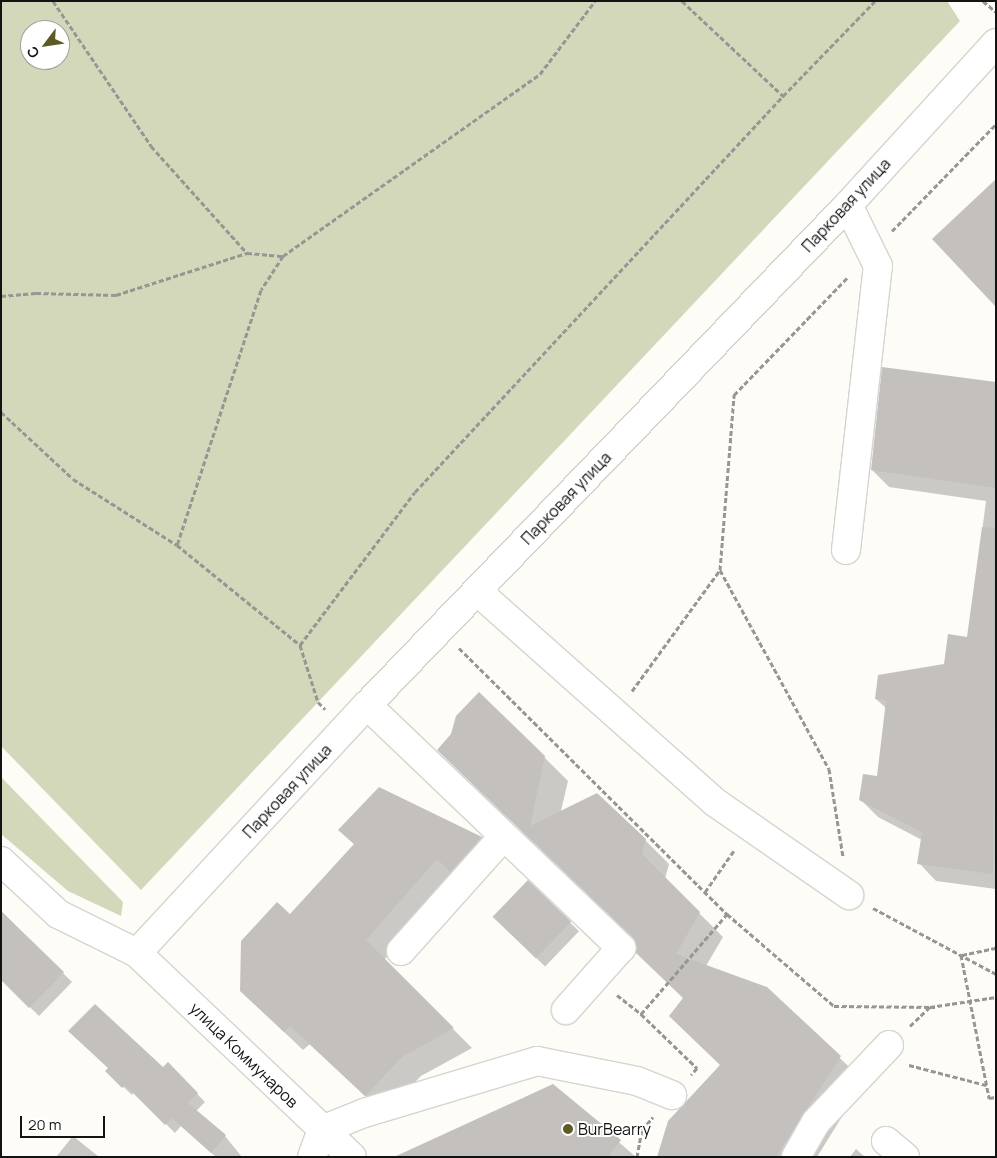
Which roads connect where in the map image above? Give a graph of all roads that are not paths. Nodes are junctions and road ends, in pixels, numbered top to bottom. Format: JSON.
{"nodes":[{"id":1,"x":996,"y":43,"type":"edge"},
{"id":2,"x":848,"y":205,"type":"junction"},
{"id":3,"x":846,"y":550,"type":"dead end"},
{"id":4,"x":477,"y":591,"type":"junction"},
{"id":5,"x":367,"y":705,"type":"junction"},
{"id":6,"x":504,"y":836,"type":"junction"},
{"id":7,"x":2,"y":862,"type":"edge"},
{"id":8,"x":850,"y":896,"type":"road end"},
{"id":9,"x":401,"y":952,"type":"dead end"},
{"id":10,"x":137,"y":953,"type":"junction"},
{"id":11,"x":566,"y":1010,"type":"dead end"},
{"id":12,"x":884,"y":1051,"type":"road end"},
{"id":13,"x":672,"y":1095,"type":"dead end"},
{"id":14,"x":322,"y":1130,"type":"junction"},
{"id":15,"x":312,"y":1157,"type":"edge"},
{"id":16,"x":352,"y":1157,"type":"edge"},
{"id":17,"x":796,"y":1157,"type":"edge"}],
"edges":[{"from":1,"to":2,"type":"street","name":"Парковая улица"},
{"from":2,"to":3,"type":"street"},
{"from":2,"to":4,"type":"street","name":"Парковая улица"},
{"from":4,"to":5,"type":"street","name":"Парковая улица"},
{"from":4,"to":8,"type":"street"},
{"from":5,"to":6,"type":"street"},
{"from":5,"to":10,"type":"street","name":"Парковая улица"},
{"from":6,"to":9,"type":"street"},
{"from":6,"to":11,"type":"street"},
{"from":7,"to":10,"type":"street","name":"улица Коммунаров"},
{"from":10,"to":14,"type":"street","name":"улица Коммунаров"},
{"from":12,"to":17,"type":"street"},
{"from":13,"to":14,"type":"street"},
{"from":14,"to":15,"type":"street"},
{"from":14,"to":16,"type":"street","name":"улица Коммунаров"}]}
